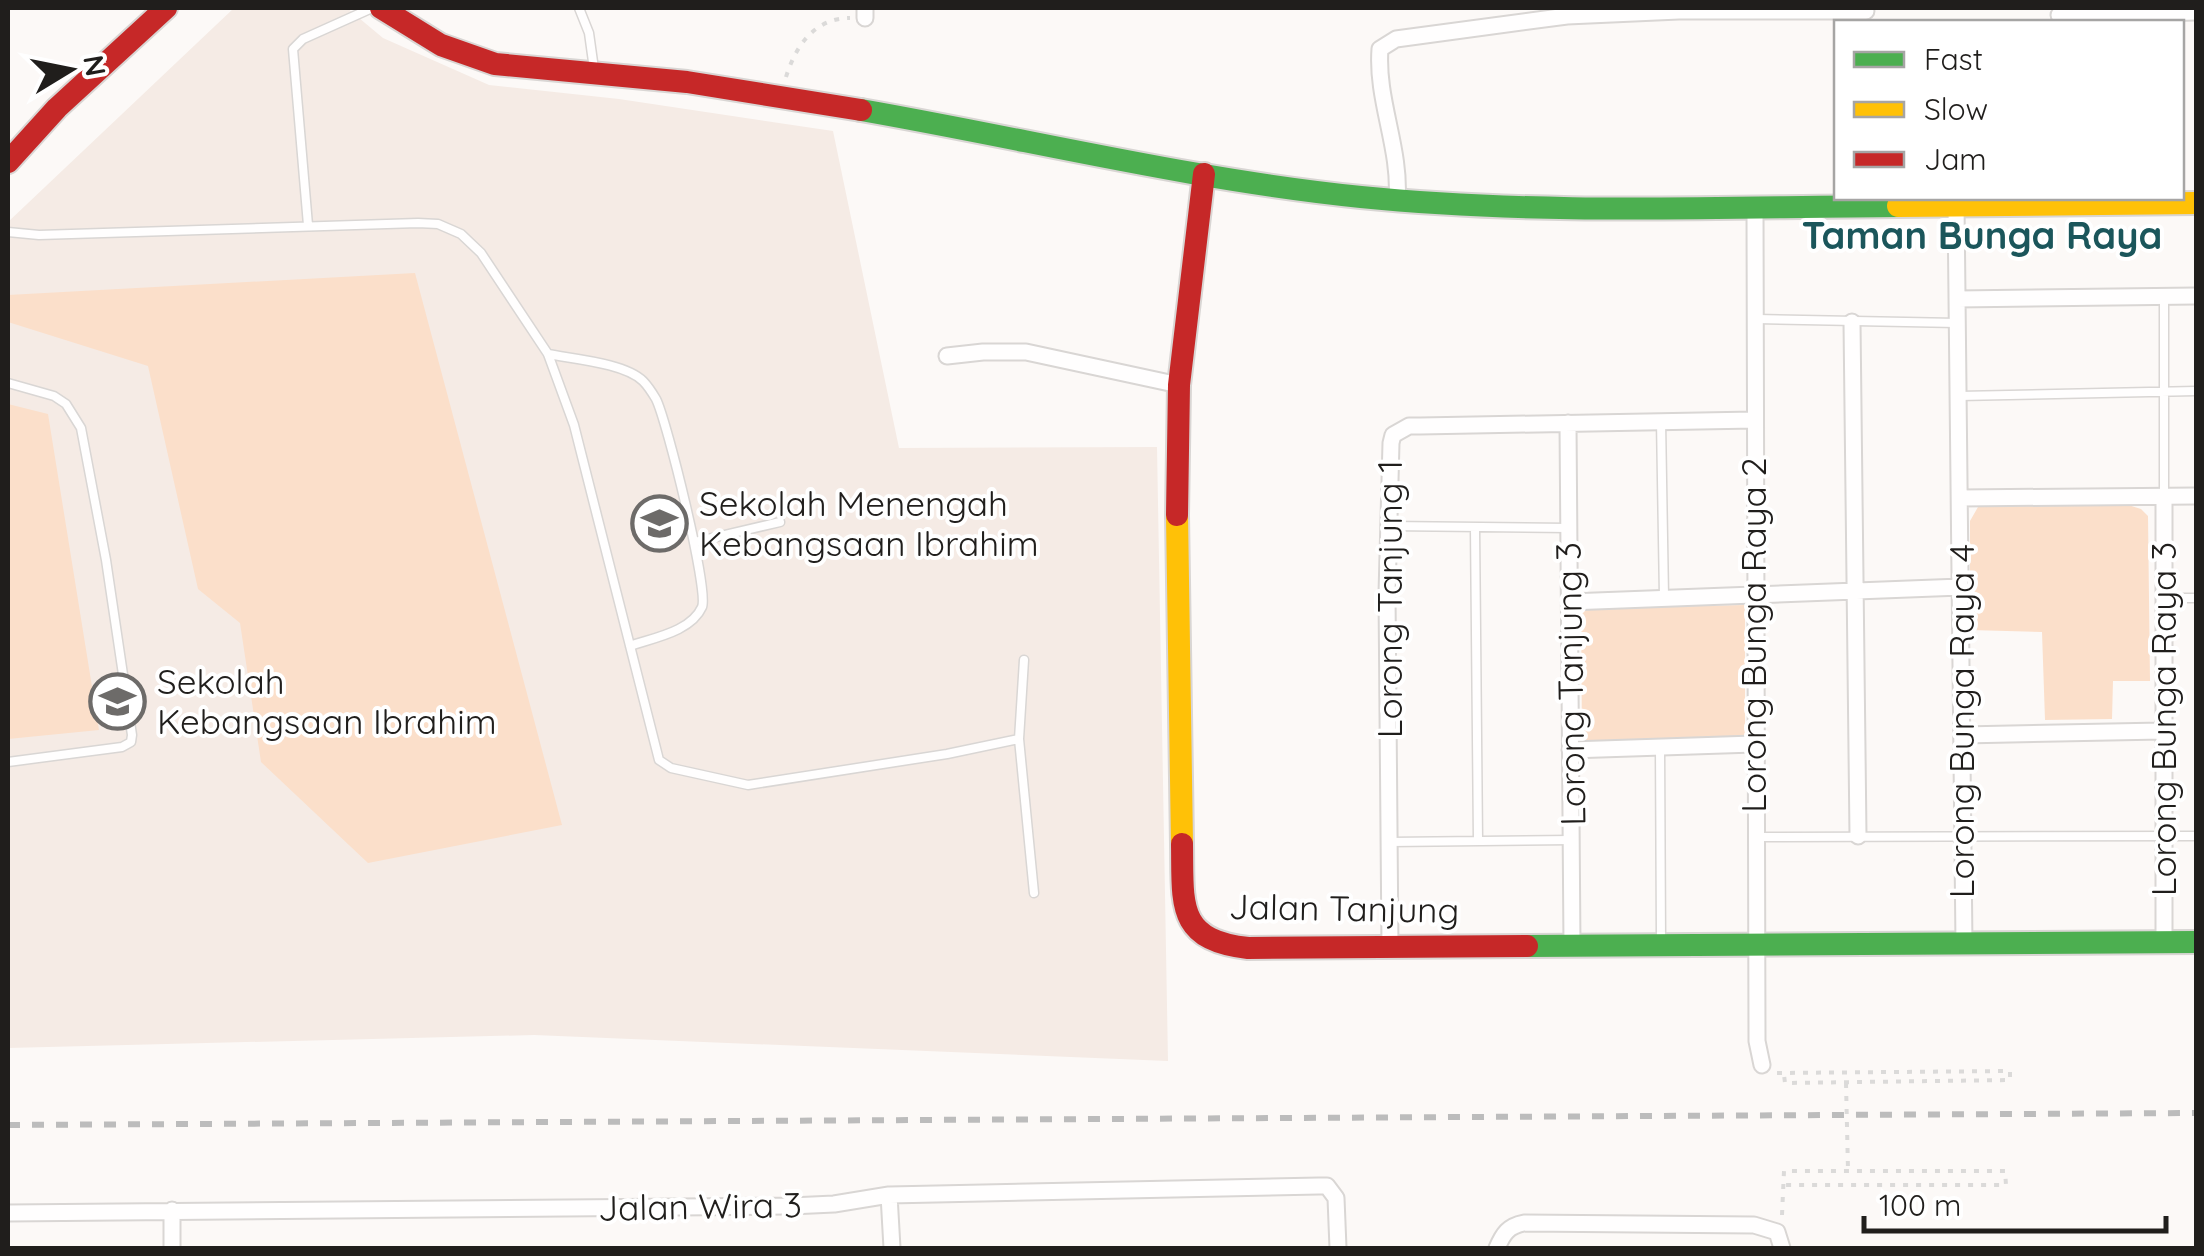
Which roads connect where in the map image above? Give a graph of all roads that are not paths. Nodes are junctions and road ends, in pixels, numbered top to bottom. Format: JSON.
{"nodes":[{"id":1,"x":166,"y":8,"type":"edge"},
{"id":2,"x":372,"y":8,"type":"edge"},
{"id":3,"x":381,"y":8,"type":"edge"},
{"id":4,"x":579,"y":8,"type":"edge"},
{"id":5,"x":2196,"y":12,"type":"edge"},
{"id":6,"x":1866,"y":14,"type":"edge"},
{"id":7,"x":2058,"y":15,"type":"dead end"},
{"id":8,"x":594,"y":74,"type":"junction"},
{"id":9,"x":8,"y":162,"type":"edge"},
{"id":10,"x":1204,"y":174,"type":"junction"},
{"id":11,"x":1396,"y":200,"type":"junction"},
{"id":12,"x":1859,"y":201,"type":"edge"},
{"id":13,"x":2196,"y":203,"type":"edge"},
{"id":14,"x":1956,"y":204,"type":"junction"},
{"id":15,"x":1755,"y":206,"type":"junction"},
{"id":16,"x":308,"y":226,"type":"junction"},
{"id":17,"x":8,"y":232,"type":"edge"},
{"id":18,"x":2164,"y":296,"type":"junction"},
{"id":19,"x":2196,"y":296,"type":"edge"},
{"id":20,"x":1957,"y":298,"type":"junction"},
{"id":21,"x":1754,"y":319,"type":"junction"},
{"id":22,"x":1852,"y":322,"type":"junction"},
{"id":23,"x":1957,"y":323,"type":"junction"},
{"id":24,"x":548,"y":354,"type":"junction"},
{"id":25,"x":947,"y":356,"type":"dead end"},
{"id":26,"x":8,"y":383,"type":"edge"},
{"id":27,"x":1179,"y":385,"type":"junction"},
{"id":28,"x":2165,"y":392,"type":"junction"},
{"id":29,"x":2196,"y":392,"type":"edge"},
{"id":30,"x":1959,"y":396,"type":"junction"},
{"id":31,"x":1754,"y":420,"type":"junction"},
{"id":32,"x":1661,"y":421,"type":"junction"},
{"id":33,"x":1568,"y":422,"type":"junction"},
{"id":34,"x":2164,"y":496,"type":"junction"},
{"id":35,"x":2196,"y":496,"type":"edge"},
{"id":36,"x":1960,"y":498,"type":"junction"},
{"id":37,"x":780,"y":522,"type":"dead end"},
{"id":38,"x":1388,"y":526,"type":"junction"},
{"id":39,"x":1474,"y":527,"type":"junction"},
{"id":40,"x":1569,"y":528,"type":"junction"},
{"id":41,"x":695,"y":542,"type":"junction"},
{"id":42,"x":1960,"y":588,"type":"junction"},
{"id":43,"x":1856,"y":591,"type":"junction"},
{"id":44,"x":1755,"y":595,"type":"junction"},
{"id":45,"x":1664,"y":598,"type":"junction"},
{"id":46,"x":2163,"y":598,"type":"junction"},
{"id":47,"x":2196,"y":598,"type":"edge"},
{"id":48,"x":1569,"y":602,"type":"junction"},
{"id":49,"x":630,"y":646,"type":"junction"},
{"id":50,"x":1024,"y":660,"type":"dead end"},
{"id":51,"x":2162,"y":731,"type":"junction"},
{"id":52,"x":1962,"y":735,"type":"junction"},
{"id":53,"x":1019,"y":740,"type":"junction"},
{"id":54,"x":1754,"y":744,"type":"junction"},
{"id":55,"x":1660,"y":746,"type":"junction"},
{"id":56,"x":1570,"y":750,"type":"junction"},
{"id":57,"x":8,"y":762,"type":"edge"},
{"id":58,"x":1858,"y":836,"type":"junction"},
{"id":59,"x":1961,"y":836,"type":"junction"},
{"id":60,"x":2163,"y":836,"type":"junction"},
{"id":61,"x":2196,"y":836,"type":"edge"},
{"id":62,"x":1755,"y":837,"type":"junction"},
{"id":63,"x":1572,"y":840,"type":"junction"},
{"id":64,"x":1478,"y":841,"type":"junction"},
{"id":65,"x":1390,"y":842,"type":"junction"},
{"id":66,"x":1034,"y":893,"type":"dead end"},
{"id":67,"x":2164,"y":942,"type":"junction"},
{"id":68,"x":2196,"y":942,"type":"edge"},
{"id":69,"x":1964,"y":944,"type":"junction"},
{"id":70,"x":1661,"y":945,"type":"junction"},
{"id":71,"x":1756,"y":945,"type":"junction"},
{"id":72,"x":1572,"y":946,"type":"junction"},
{"id":73,"x":1390,"y":947,"type":"junction"},
{"id":74,"x":1762,"y":1065,"type":"dead end"},
{"id":75,"x":890,"y":1195,"type":"junction"},
{"id":76,"x":172,"y":1210,"type":"junction"},
{"id":77,"x":8,"y":1213,"type":"edge"},
{"id":78,"x":172,"y":1248,"type":"edge"},
{"id":79,"x":892,"y":1248,"type":"edge"},
{"id":80,"x":1338,"y":1248,"type":"edge"},
{"id":81,"x":1497,"y":1248,"type":"edge"},
{"id":82,"x":1782,"y":1248,"type":"edge"}],
"edges":[{"from":1,"to":9,"type":"street"},
{"from":2,"to":16,"type":"lane"},
{"from":3,"to":8,"type":"street"},
{"from":4,"to":8,"type":"lane"},
{"from":5,"to":7,"type":"street"},
{"from":6,"to":11,"type":"street"},
{"from":8,"to":10,"type":"street"},
{"from":10,"to":11,"type":"street"},
{"from":10,"to":27,"type":"street","name":"Jalan Tanjung"},
{"from":11,"to":15,"type":"street"},
{"from":12,"to":14,"type":"street"},
{"from":12,"to":15,"type":"street"},
{"from":13,"to":14,"type":"street"},
{"from":14,"to":20,"type":"street","name":"Lorong Bunga Raya 4"},
{"from":15,"to":21,"type":"street","name":"Lorong Bunga Raya 2"},
{"from":16,"to":17,"type":"lane"},
{"from":16,"to":24,"type":"lane"},
{"from":18,"to":19,"type":"street"},
{"from":18,"to":20,"type":"street"},
{"from":18,"to":28,"type":"lane"},
{"from":20,"to":23,"type":"street","name":"Lorong Bunga Raya 4"},
{"from":21,"to":22,"type":"lane"},
{"from":21,"to":31,"type":"street","name":"Lorong Bunga Raya 2"},
{"from":22,"to":23,"type":"lane"},
{"from":22,"to":43,"type":"street"},
{"from":23,"to":30,"type":"street","name":"Lorong Bunga Raya 4"},
{"from":24,"to":41,"type":"lane"},
{"from":24,"to":49,"type":"lane"},
{"from":25,"to":27,"type":"street"},
{"from":26,"to":57,"type":"lane"},
{"from":27,"to":73,"type":"street","name":"Jalan Tanjung"},
{"from":28,"to":29,"type":"lane"},
{"from":28,"to":30,"type":"lane"},
{"from":28,"to":34,"type":"lane"},
{"from":30,"to":36,"type":"street","name":"Lorong Bunga Raya 4"},
{"from":31,"to":32,"type":"street","name":"Lorong Tanjung 1"},
{"from":31,"to":44,"type":"street","name":"Lorong Bunga Raya 2"},
{"from":32,"to":33,"type":"street","name":"Lorong Tanjung 1"},
{"from":32,"to":45,"type":"lane"},
{"from":33,"to":38,"type":"street","name":"Lorong Tanjung 1"},
{"from":33,"to":40,"type":"street","name":"Lorong Tanjung 3"},
{"from":34,"to":35,"type":"street","name":"Lorong Bunga Raya 4"},
{"from":34,"to":36,"type":"street","name":"Lorong Bunga Raya 4"},
{"from":34,"to":46,"type":"street","name":"Lorong Bunga Raya 3"},
{"from":36,"to":42,"type":"street","name":"Lorong Bunga Raya 4"},
{"from":37,"to":41,"type":"lane"},
{"from":38,"to":39,"type":"lane"},
{"from":38,"to":65,"type":"street","name":"Lorong Tanjung 1"},
{"from":39,"to":40,"type":"lane"},
{"from":39,"to":64,"type":"lane"},
{"from":40,"to":48,"type":"street","name":"Lorong Tanjung 3"},
{"from":41,"to":49,"type":"lane"},
{"from":42,"to":43,"type":"street"},
{"from":42,"to":52,"type":"street","name":"Lorong Bunga Raya 4"},
{"from":43,"to":44,"type":"street"},
{"from":43,"to":58,"type":"street"},
{"from":44,"to":45,"type":"street"},
{"from":44,"to":54,"type":"street","name":"Lorong Bunga Raya 2"},
{"from":45,"to":48,"type":"street"},
{"from":46,"to":47,"type":"lane"},
{"from":46,"to":51,"type":"street","name":"Lorong Bunga Raya 3"},
{"from":48,"to":56,"type":"street","name":"Lorong Tanjung 3"},
{"from":49,"to":53,"type":"lane"},
{"from":50,"to":53,"type":"lane"},
{"from":51,"to":52,"type":"street"},
{"from":51,"to":60,"type":"street","name":"Lorong Bunga Raya 3"},
{"from":52,"to":59,"type":"street","name":"Lorong Bunga Raya 4"},
{"from":53,"to":66,"type":"lane"},
{"from":54,"to":55,"type":"street"},
{"from":54,"to":62,"type":"street","name":"Lorong Bunga Raya 2"},
{"from":55,"to":56,"type":"street"},
{"from":55,"to":70,"type":"lane"},
{"from":56,"to":63,"type":"street","name":"Lorong Tanjung 3"},
{"from":58,"to":59,"type":"lane"},
{"from":58,"to":62,"type":"lane"},
{"from":59,"to":60,"type":"lane"},
{"from":59,"to":69,"type":"street","name":"Lorong Bunga Raya 4"},
{"from":60,"to":61,"type":"lane"},
{"from":60,"to":67,"type":"street","name":"Lorong Bunga Raya 3"},
{"from":62,"to":71,"type":"street","name":"Lorong Bunga Raya 2"},
{"from":63,"to":64,"type":"lane"},
{"from":63,"to":72,"type":"street","name":"Lorong Tanjung 3"},
{"from":64,"to":65,"type":"lane"},
{"from":65,"to":73,"type":"street","name":"Lorong Tanjung 1"},
{"from":67,"to":68,"type":"street","name":"Jalan Tanjung"},
{"from":67,"to":69,"type":"street","name":"Jalan Tanjung"},
{"from":69,"to":71,"type":"street","name":"Jalan Tanjung"},
{"from":70,"to":71,"type":"street","name":"Jalan Tanjung"},
{"from":70,"to":72,"type":"street","name":"Jalan Tanjung"},
{"from":71,"to":74,"type":"street","name":"Lorong Bunga Raya 2"},
{"from":72,"to":73,"type":"street","name":"Jalan Tanjung"},
{"from":75,"to":76,"type":"street","name":"Jalan Wira 3"},
{"from":75,"to":79,"type":"street"},
{"from":75,"to":80,"type":"street","name":"Jalan Wira 3"},
{"from":76,"to":77,"type":"street","name":"Jalan Wira 3"},
{"from":76,"to":78,"type":"street"},
{"from":81,"to":82,"type":"street"}]}
